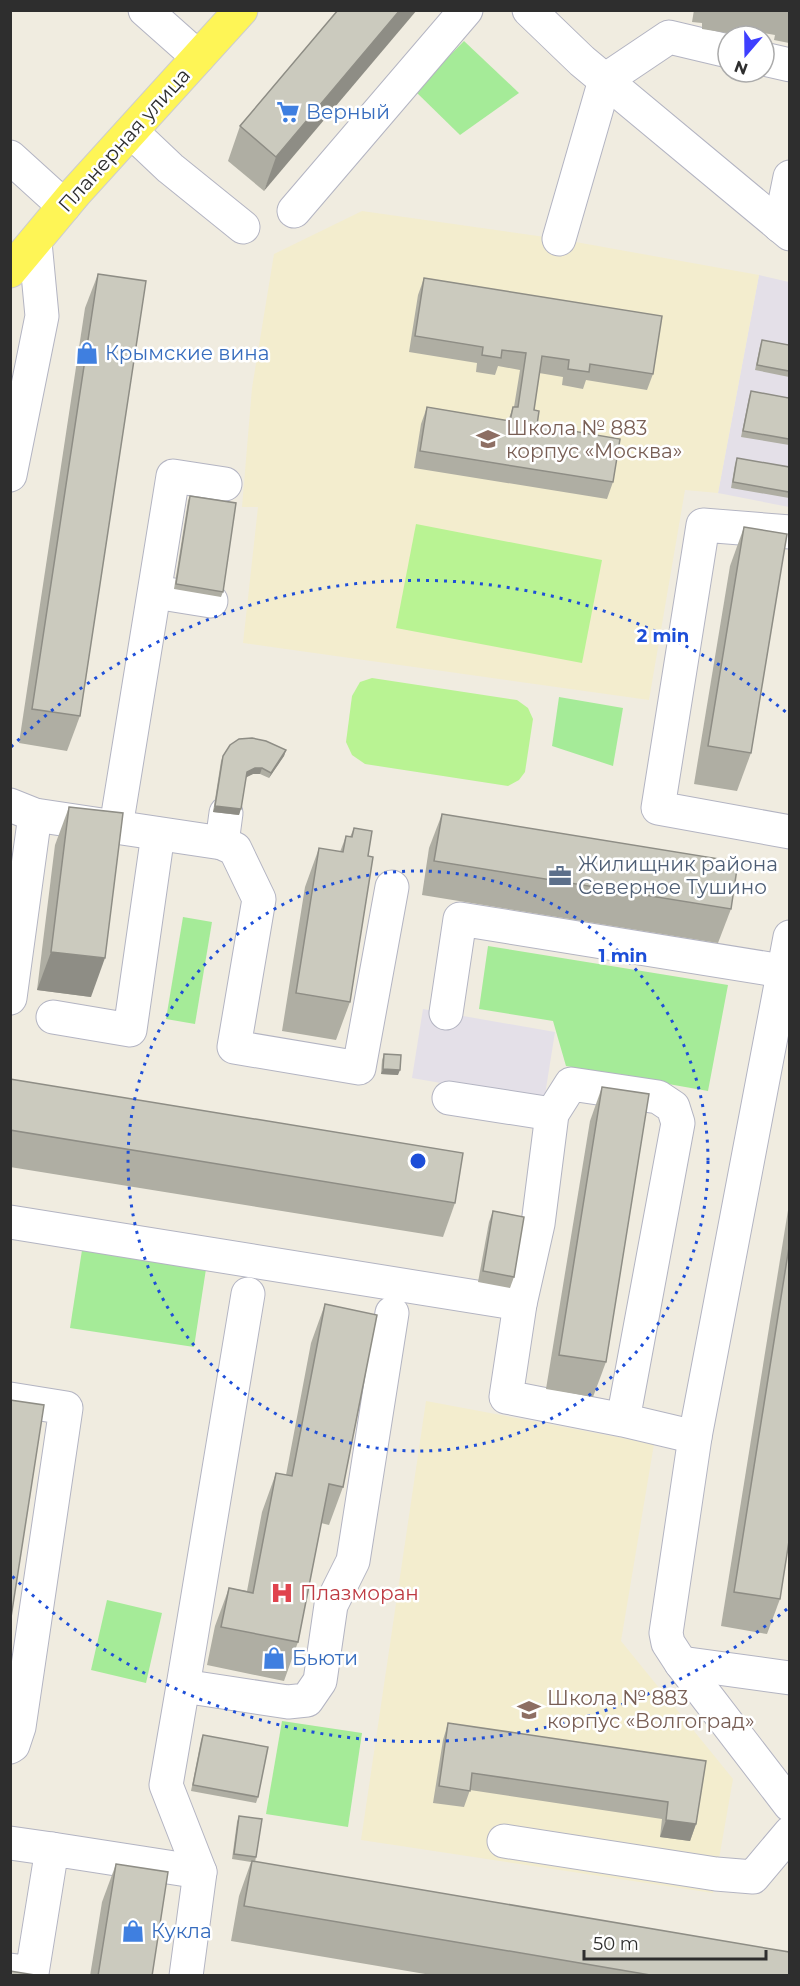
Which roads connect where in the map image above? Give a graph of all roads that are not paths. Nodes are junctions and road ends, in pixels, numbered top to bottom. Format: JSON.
{"nodes":[{"id":1,"x":145,"y":10,"type":"edge"},
{"id":2,"x":241,"y":10,"type":"edge"},
{"id":3,"x":466,"y":10,"type":"edge"},
{"id":4,"x":529,"y":10,"type":"edge"},
{"id":5,"x":716,"y":48,"type":"edge"},
{"id":6,"x":198,"y":57,"type":"junction"},
{"id":7,"x":605,"y":80,"type":"junction"},
{"id":8,"x":132,"y":132,"type":"junction"},
{"id":9,"x":10,"y":157,"type":"edge"},
{"id":10,"x":789,"y":177,"type":"edge"},
{"id":11,"x":64,"y":206,"type":"junction"},
{"id":12,"x":294,"y":211,"type":"dead end"},
{"id":13,"x":243,"y":227,"type":"dead end"},
{"id":14,"x":785,"y":230,"type":"edge"},
{"id":15,"x":559,"y":239,"type":"dead end"},
{"id":16,"x":35,"y":242,"type":"junction"},
{"id":17,"x":10,"y":272,"type":"edge"},
{"id":18,"x":10,"y":475,"type":"edge"},
{"id":19,"x":225,"y":484,"type":"dead end"},
{"id":20,"x":789,"y":532,"type":"edge"},
{"id":21,"x":155,"y":592,"type":"junction"},
{"id":22,"x":211,"y":601,"type":"dead end"},
{"id":23,"x":23,"y":810,"type":"edge"},
{"id":24,"x":116,"y":827,"type":"junction"},
{"id":25,"x":789,"y":832,"type":"edge"},
{"id":26,"x":158,"y":834,"type":"junction"},
{"id":27,"x":392,"y":887,"type":"dead end"},
{"id":28,"x":789,"y":936,"type":"edge"},
{"id":29,"x":782,"y":971,"type":"junction"},
{"id":30,"x":10,"y":998,"type":"edge"},
{"id":31,"x":446,"y":1013,"type":"dead end"},
{"id":32,"x":53,"y":1017,"type":"dead end"},
{"id":33,"x":449,"y":1098,"type":"dead end"},
{"id":34,"x":552,"y":1114,"type":"junction"},
{"id":35,"x":10,"y":1222,"type":"edge"},
{"id":36,"x":248,"y":1294,"type":"dead end"},
{"id":37,"x":520,"y":1304,"type":"junction"},
{"id":38,"x":392,"y":1313,"type":"dead end"},
{"id":39,"x":10,"y":1399,"type":"edge"},
{"id":40,"x":623,"y":1420,"type":"junction"},
{"id":41,"x":695,"y":1437,"type":"junction"},
{"id":42,"x":681,"y":1663,"type":"junction"},
{"id":43,"x":789,"y":1678,"type":"edge"},
{"id":44,"x":183,"y":1686,"type":"junction"},
{"id":45,"x":10,"y":1747,"type":"edge"},
{"id":46,"x":778,"y":1775,"type":"edge"},
{"id":47,"x":789,"y":1805,"type":"edge"},
{"id":48,"x":789,"y":1833,"type":"edge"},
{"id":49,"x":504,"y":1841,"type":"dead end"},
{"id":50,"x":10,"y":1843,"type":"edge"},
{"id":51,"x":52,"y":1849,"type":"junction"},
{"id":52,"x":200,"y":1872,"type":"junction"},
{"id":53,"x":10,"y":1970,"type":"edge"},
{"id":54,"x":186,"y":1976,"type":"edge"}],
"edges":[{"from":1,"to":6,"type":"street"},
{"from":2,"to":6,"type":"main road","name":"Планерная улица"},
{"from":3,"to":12,"type":"street"},
{"from":4,"to":7,"type":"street"},
{"from":5,"to":7,"type":"street"},
{"from":6,"to":8,"type":"main road","name":"Планерная улица"},
{"from":7,"to":14,"type":"street"},
{"from":7,"to":15,"type":"street"},
{"from":8,"to":11,"type":"main road","name":"Планерная улица"},
{"from":8,"to":13,"type":"street"},
{"from":9,"to":11,"type":"street"},
{"from":10,"to":14,"type":"street"},
{"from":11,"to":16,"type":"main road","name":"Планерная улица"},
{"from":16,"to":17,"type":"main road","name":"Планерная улица"},
{"from":16,"to":18,"type":"street"},
{"from":19,"to":21,"type":"street"},
{"from":20,"to":25,"type":"street"},
{"from":21,"to":22,"type":"street"},
{"from":21,"to":24,"type":"street"},
{"from":23,"to":24,"type":"street"},
{"from":23,"to":30,"type":"street"},
{"from":24,"to":26,"type":"street"},
{"from":26,"to":27,"type":"street"},
{"from":26,"to":32,"type":"street"},
{"from":28,"to":29,"type":"street"},
{"from":29,"to":31,"type":"street"},
{"from":29,"to":41,"type":"street"},
{"from":33,"to":34,"type":"street"},
{"from":34,"to":37,"type":"street"},
{"from":34,"to":40,"type":"street"},
{"from":35,"to":37,"type":"street"},
{"from":36,"to":44,"type":"street"},
{"from":37,"to":40,"type":"street"},
{"from":38,"to":44,"type":"street"},
{"from":39,"to":45,"type":"street"},
{"from":40,"to":41,"type":"street"},
{"from":41,"to":42,"type":"street"},
{"from":42,"to":43,"type":"street"},
{"from":42,"to":46,"type":"street"},
{"from":44,"to":52,"type":"street"},
{"from":46,"to":47,"type":"street"},
{"from":48,"to":49,"type":"street"},
{"from":50,"to":51,"type":"street"},
{"from":51,"to":52,"type":"street"},
{"from":51,"to":53,"type":"street"},
{"from":52,"to":54,"type":"street"}]}
